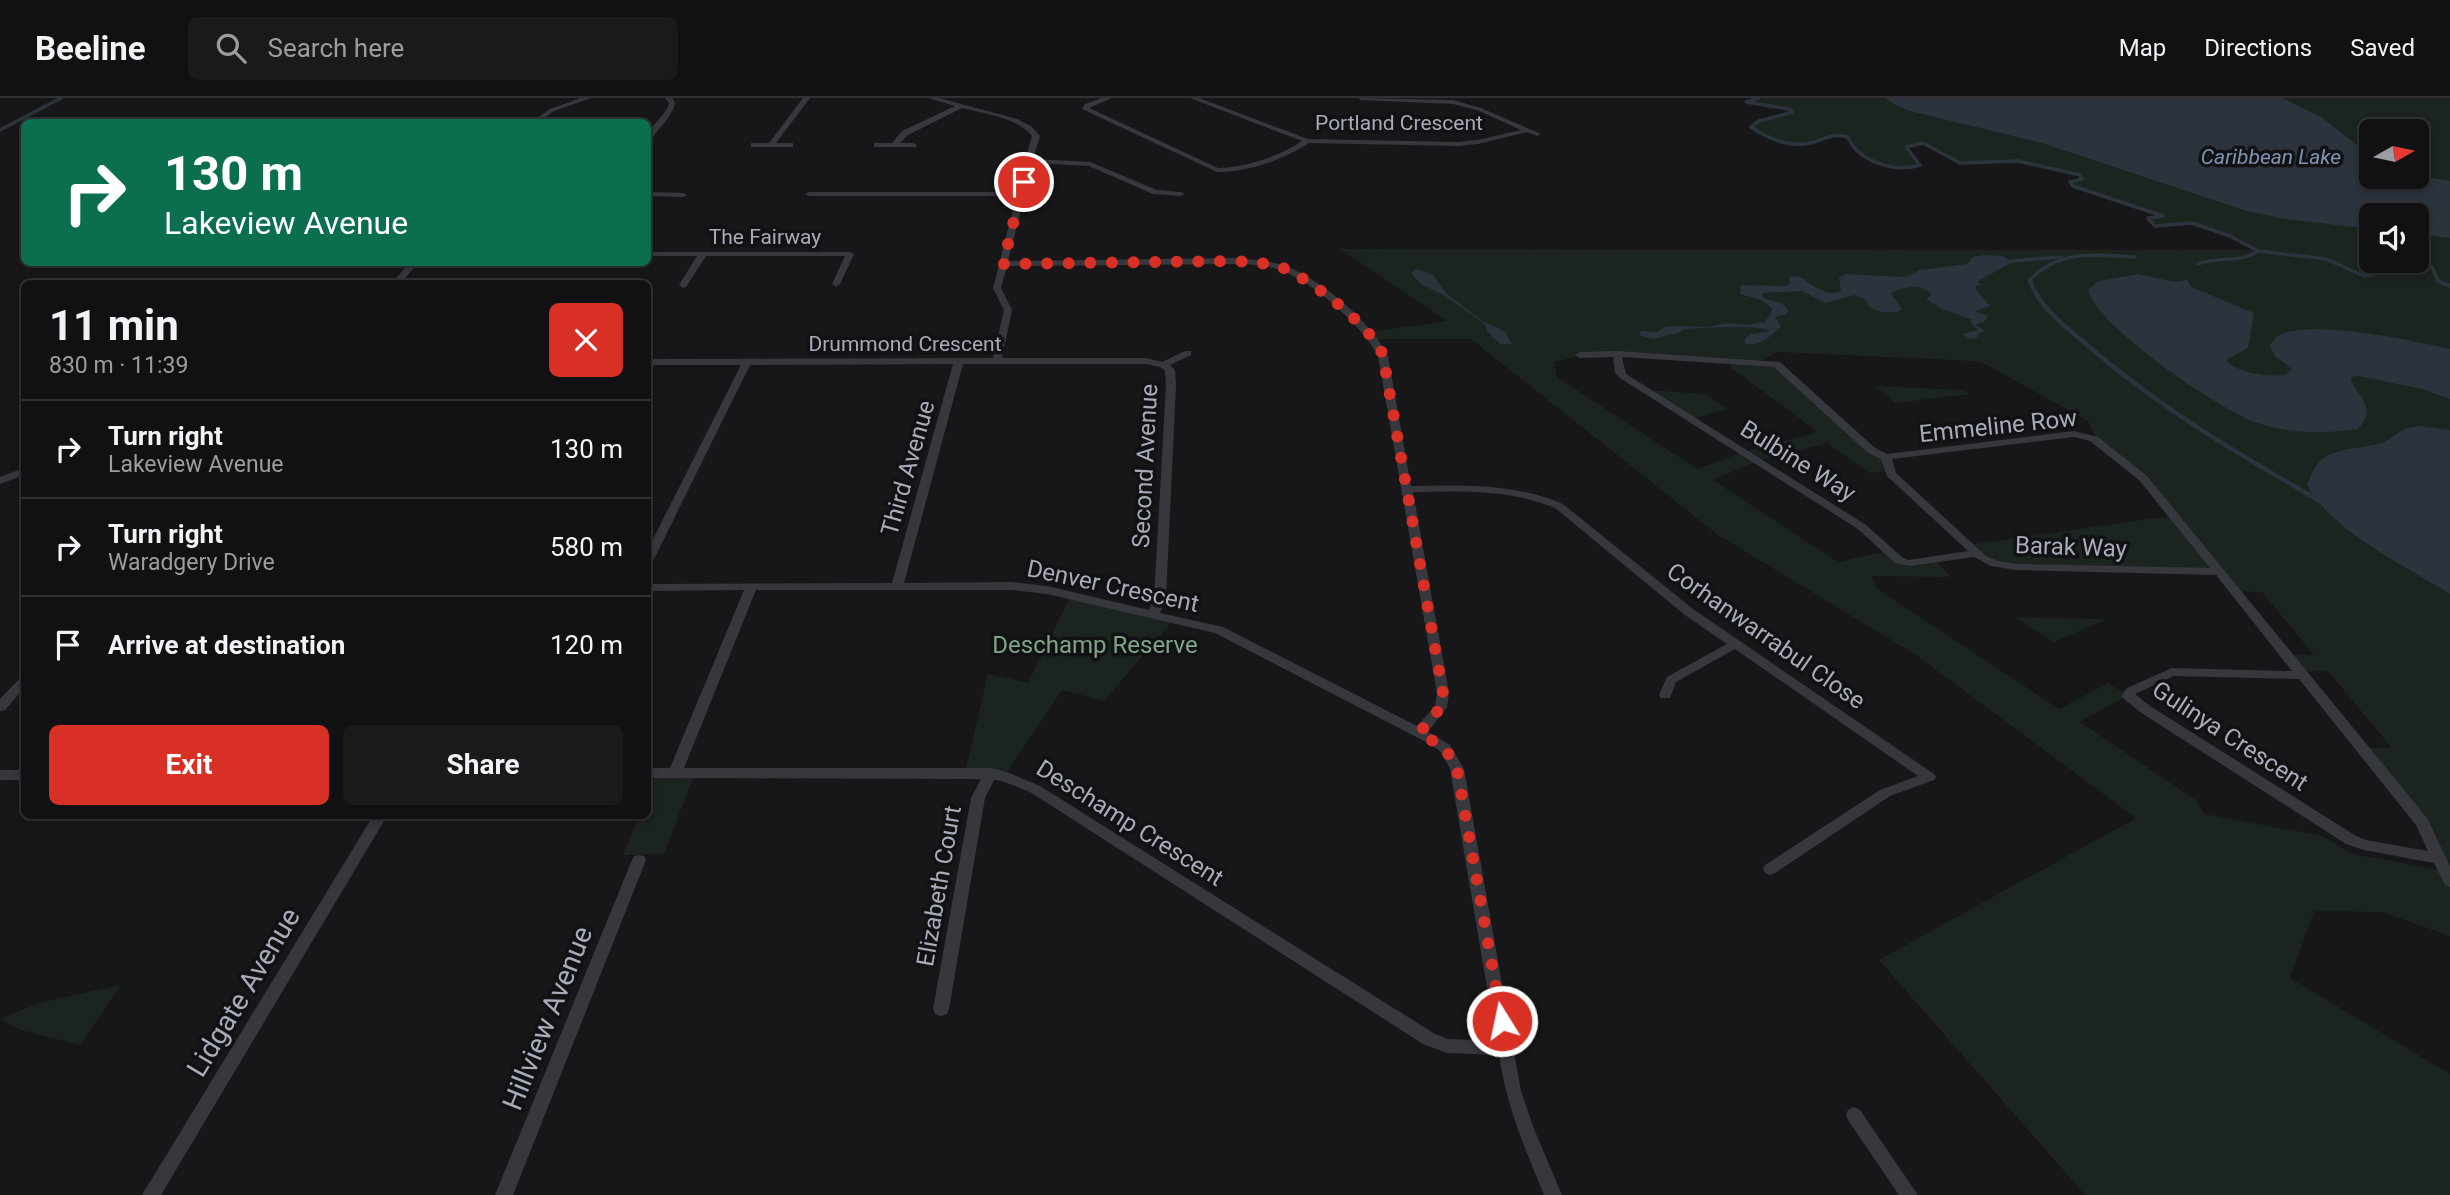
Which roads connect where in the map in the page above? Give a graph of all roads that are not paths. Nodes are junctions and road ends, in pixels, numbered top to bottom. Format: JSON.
{"nodes":[{"id":1,"x":588,"y":98,"type":"edge"},
{"id":2,"x":668,"y":98,"type":"edge"},
{"id":3,"x":807,"y":98,"type":"edge"},
{"id":4,"x":931,"y":98,"type":"edge"},
{"id":5,"x":1109,"y":98,"type":"edge"},
{"id":6,"x":1193,"y":98,"type":"edge"},
{"id":7,"x":1361,"y":98,"type":"edge"},
{"id":8,"x":959,"y":107,"type":"junction"},
{"id":9,"x":539,"y":119,"type":"edge"},
{"id":10,"x":1528,"y":131,"type":"junction"},
{"id":11,"x":1537,"y":134,"type":"dead end"},
{"id":12,"x":651,"y":135,"type":"edge"},
{"id":13,"x":1307,"y":141,"type":"junction"},
{"id":14,"x":651,"y":145,"type":"edge"},
{"id":15,"x":659,"y":145,"type":"dead end"},
{"id":16,"x":754,"y":145,"type":"dead end"},
{"id":17,"x":771,"y":145,"type":"junction"},
{"id":18,"x":790,"y":145,"type":"dead end"},
{"id":19,"x":877,"y":145,"type":"dead end"},
{"id":20,"x":894,"y":145,"type":"junction"},
{"id":21,"x":913,"y":145,"type":"dead end"},
{"id":22,"x":1030,"y":161,"type":"junction"},
{"id":23,"x":651,"y":194,"type":"edge"},
{"id":24,"x":683,"y":194,"type":"dead end"},
{"id":25,"x":809,"y":194,"type":"dead end"},
{"id":26,"x":1018,"y":194,"type":"junction"},
{"id":27,"x":1181,"y":194,"type":"dead end"},
{"id":28,"x":651,"y":254,"type":"edge"},
{"id":29,"x":703,"y":254,"type":"junction"},
{"id":30,"x":1003,"y":264,"type":"junction"},
{"id":31,"x":411,"y":266,"type":"edge"},
{"id":32,"x":399,"y":280,"type":"edge"},
{"id":33,"x":836,"y":284,"type":"dead end"},
{"id":34,"x":683,"y":285,"type":"dead end"},
{"id":35,"x":1188,"y":353,"type":"dead end"},
{"id":36,"x":1617,"y":354,"type":"junction"},
{"id":37,"x":1580,"y":355,"type":"dead end"},
{"id":38,"x":960,"y":361,"type":"junction"},
{"id":39,"x":997,"y":361,"type":"junction"},
{"id":40,"x":651,"y":362,"type":"edge"},
{"id":41,"x":747,"y":362,"type":"junction"},
{"id":42,"x":1163,"y":365,"type":"junction"},
{"id":43,"x":1886,"y":457,"type":"junction"},
{"id":44,"x":21,"y":472,"type":"edge"},
{"id":45,"x":0,"y":481,"type":"edge"},
{"id":46,"x":1406,"y":489,"type":"junction"},
{"id":47,"x":651,"y":553,"type":"edge"},
{"id":48,"x":1976,"y":553,"type":"junction"},
{"id":49,"x":2218,"y":572,"type":"junction"},
{"id":50,"x":897,"y":586,"type":"junction"},
{"id":51,"x":651,"y":587,"type":"edge"},
{"id":52,"x":751,"y":587,"type":"junction"},
{"id":53,"x":1154,"y":613,"type":"junction"},
{"id":54,"x":1735,"y":644,"type":"junction"},
{"id":55,"x":2303,"y":675,"type":"junction"},
{"id":56,"x":21,"y":684,"type":"edge"},
{"id":57,"x":1665,"y":695,"type":"dead end"},
{"id":58,"x":0,"y":707,"type":"edge"},
{"id":59,"x":1419,"y":733,"type":"junction"},
{"id":60,"x":675,"y":773,"type":"junction"},
{"id":61,"x":991,"y":773,"type":"junction"},
{"id":62,"x":651,"y":774,"type":"edge"},
{"id":63,"x":0,"y":775,"type":"edge"},
{"id":64,"x":21,"y":775,"type":"edge"},
{"id":65,"x":378,"y":819,"type":"edge"},
{"id":66,"x":2439,"y":858,"type":"junction"},
{"id":67,"x":639,"y":860,"type":"dead end"},
{"id":68,"x":1770,"y":869,"type":"dead end"},
{"id":69,"x":2450,"y":881,"type":"edge"},
{"id":70,"x":941,"y":1009,"type":"dead end"},
{"id":71,"x":1507,"y":1048,"type":"junction"},
{"id":72,"x":1854,"y":1115,"type":"dead end"},
{"id":73,"x":151,"y":1195,"type":"edge"},
{"id":74,"x":504,"y":1195,"type":"edge"},
{"id":75,"x":1553,"y":1195,"type":"edge"},
{"id":76,"x":1909,"y":1195,"type":"edge"}],
"edges":[{"from":1,"to":9,"type":"street"},
{"from":2,"to":12,"type":"street"},
{"from":3,"to":17,"type":"street"},
{"from":4,"to":8,"type":"street"},
{"from":5,"to":13,"type":"street"},
{"from":6,"to":13,"type":"street","name":"Portland Crescent"},
{"from":7,"to":10,"type":"street"},
{"from":8,"to":20,"type":"street"},
{"from":8,"to":22,"type":"street"},
{"from":10,"to":11,"type":"street"},
{"from":10,"to":13,"type":"street","name":"Portland Crescent"},
{"from":14,"to":15,"type":"street"},
{"from":16,"to":17,"type":"street"},
{"from":17,"to":18,"type":"street"},
{"from":19,"to":20,"type":"street"},
{"from":20,"to":21,"type":"street"},
{"from":22,"to":26,"type":"street"},
{"from":22,"to":27,"type":"street"},
{"from":23,"to":24,"type":"street"},
{"from":25,"to":26,"type":"street"},
{"from":26,"to":30,"type":"street"},
{"from":28,"to":29,"type":"street","name":"The Fairway"},
{"from":29,"to":33,"type":"street","name":"The Fairway"},
{"from":29,"to":34,"type":"street"},
{"from":30,"to":39,"type":"street"},
{"from":30,"to":46,"type":"street"},
{"from":31,"to":32,"type":"street"},
{"from":35,"to":42,"type":"street"},
{"from":36,"to":37,"type":"street","name":"Emmeline Row"},
{"from":36,"to":43,"type":"street","name":"Emmeline Row"},
{"from":36,"to":48,"type":"street","name":"Bulbine Way"},
{"from":38,"to":39,"type":"street","name":"Drummond Crescent"},
{"from":38,"to":41,"type":"street","name":"Drummond Crescent"},
{"from":38,"to":50,"type":"street","name":"Third Avenue"},
{"from":39,"to":42,"type":"street","name":"Drummond Crescent"},
{"from":40,"to":41,"type":"street","name":"Drummond Crescent"},
{"from":41,"to":47,"type":"street"},
{"from":42,"to":53,"type":"street","name":"Second Avenue"},
{"from":43,"to":48,"type":"street","name":"Barak Way"},
{"from":43,"to":49,"type":"street","name":"Emmeline Row"},
{"from":44,"to":45,"type":"street"},
{"from":46,"to":54,"type":"street","name":"Corhanwarrabul Close"},
{"from":46,"to":59,"type":"street"},
{"from":48,"to":49,"type":"street","name":"Barak Way"},
{"from":49,"to":55,"type":"street","name":"Emmeline Row"},
{"from":50,"to":52,"type":"street","name":"Denver Crescent"},
{"from":50,"to":53,"type":"street","name":"Denver Crescent"},
{"from":51,"to":52,"type":"street","name":"Denver Crescent"},
{"from":52,"to":60,"type":"street"},
{"from":53,"to":59,"type":"street","name":"Denver Crescent"},
{"from":54,"to":57,"type":"street"},
{"from":54,"to":68,"type":"street","name":"Corhanwarrabul Close"},
{"from":55,"to":66,"type":"street","name":"Emmeline Row"},
{"from":55,"to":66,"type":"street","name":"Gulinya Crescent"},
{"from":56,"to":58,"type":"street"},
{"from":59,"to":71,"type":"street","name":"Denver Crescent"},
{"from":60,"to":61,"type":"street","name":"Deschamp Crescent"},
{"from":60,"to":62,"type":"street","name":"Deschamp Crescent"},
{"from":61,"to":70,"type":"street","name":"Elizabeth Court"},
{"from":61,"to":71,"type":"street","name":"Deschamp Crescent"},
{"from":63,"to":64,"type":"street"},
{"from":65,"to":73,"type":"street","name":"Lidgate Avenue"},
{"from":66,"to":69,"type":"street","name":"Emmeline Row"},
{"from":67,"to":74,"type":"street","name":"Hillview Avenue"},
{"from":71,"to":75,"type":"street","name":"Denver Crescent"},
{"from":72,"to":76,"type":"street"}]}
